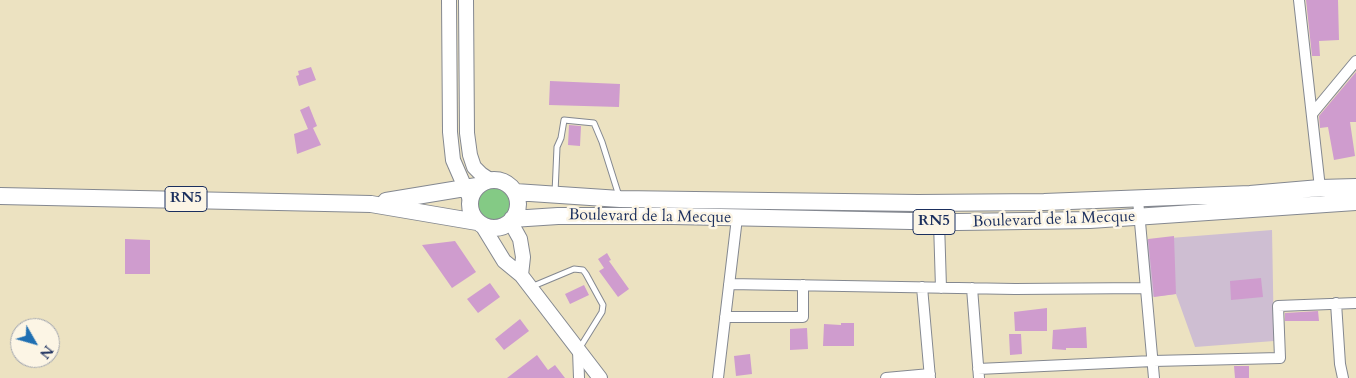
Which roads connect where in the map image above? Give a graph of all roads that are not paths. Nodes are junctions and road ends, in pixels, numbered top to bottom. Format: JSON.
{"nodes":[{"id":1,"x":449,"y":0,"type":"edge"},
{"id":2,"x":466,"y":0,"type":"edge"},
{"id":3,"x":1299,"y":0,"type":"edge"},
{"id":4,"x":1356,"y":60,"type":"edge"},
{"id":5,"x":1312,"y":114,"type":"junction"},
{"id":6,"x":1356,"y":187,"type":"edge"},
{"id":7,"x":476,"y":188,"type":"junction"},
{"id":8,"x":1320,"y":188,"type":"junction"},
{"id":9,"x":515,"y":192,"type":"junction"},
{"id":10,"x":555,"y":194,"type":"junction"},
{"id":11,"x":0,"y":196,"type":"edge"},
{"id":12,"x":620,"y":199,"type":"junction"},
{"id":13,"x":1138,"y":200,"type":"junction"},
{"id":14,"x":1356,"y":202,"type":"edge"},
{"id":15,"x":371,"y":204,"type":"junction"},
{"id":16,"x":1140,"y":217,"type":"junction"},
{"id":17,"x":737,"y":218,"type":"junction"},
{"id":18,"x":511,"y":220,"type":"junction"},
{"id":19,"x":939,"y":222,"type":"junction"},
{"id":20,"x":480,"y":223,"type":"junction"},
{"id":21,"x":521,"y":275,"type":"junction"},
{"id":22,"x":729,"y":284,"type":"junction"},
{"id":23,"x":803,"y":286,"type":"junction"},
{"id":24,"x":530,"y":287,"type":"junction"},
{"id":25,"x":922,"y":287,"type":"junction"},
{"id":26,"x":941,"y":288,"type":"junction"},
{"id":27,"x":972,"y":288,"type":"junction"},
{"id":28,"x":1146,"y":288,"type":"junction"},
{"id":29,"x":1336,"y":303,"type":"junction"},
{"id":30,"x":1356,"y":303,"type":"edge"},
{"id":31,"x":725,"y":317,"type":"junction"},
{"id":32,"x":578,"y":350,"type":"junction"},
{"id":33,"x":1153,"y":361,"type":"junction"},
{"id":34,"x":979,"y":374,"type":"edge"},
{"id":35,"x":930,"y":376,"type":"edge"},
{"id":36,"x":579,"y":378,"type":"edge"},
{"id":37,"x":600,"y":378,"type":"edge"},
{"id":38,"x":718,"y":378,"type":"edge"},
{"id":39,"x":886,"y":378,"type":"edge"},
{"id":40,"x":1154,"y":378,"type":"edge"},
{"id":41,"x":1343,"y":378,"type":"edge"}],
"edges":[{"from":1,"to":7,"type":"street"},
{"from":2,"to":7,"type":"street"},
{"from":3,"to":5,"type":"street"},
{"from":4,"to":5,"type":"street"},
{"from":5,"to":8,"type":"street"},
{"from":6,"to":8,"type":"main road","name":"Boulevard de la Mecque","number":"RN5"},
{"from":7,"to":9,"type":"main road","name":"Boulevard de la Mecque","number":"RN5"},
{"from":7,"to":15,"type":"main road","number":"RN5"},
{"from":7,"to":20,"type":"main road"},
{"from":8,"to":13,"type":"main road","name":"Boulevard de la Mecque","number":"RN5"},
{"from":9,"to":10,"type":"main road","name":"Boulevard de la Mecque","number":"RN5"},
{"from":9,"to":18,"type":"main road"},
{"from":10,"to":12,"type":"main road","name":"Boulevard de la Mecque","number":"RN5"},
{"from":10,"to":12,"type":"lane"},
{"from":11,"to":15,"type":"main road","number":"RN5"},
{"from":12,"to":13,"type":"main road","name":"Boulevard de la Mecque","number":"RN5"},
{"from":13,"to":16,"type":"street"},
{"from":14,"to":16,"type":"main road","name":"Boulevard de la Mecque","number":"RN5"},
{"from":15,"to":20,"type":"main road","name":"Boulevard de la Mecque","number":"RN5"},
{"from":16,"to":19,"type":"main road","name":"Boulevard de la Mecque","number":"RN5"},
{"from":16,"to":28,"type":"street"},
{"from":17,"to":18,"type":"main road","name":"Boulevard de la Mecque","number":"RN5"},
{"from":17,"to":19,"type":"main road","name":"Boulevard de la Mecque","number":"RN5"},
{"from":17,"to":22,"type":"street"},
{"from":18,"to":20,"type":"main road","name":"Boulevard de la Mecque","number":"RN5"},
{"from":18,"to":21,"type":"street"},
{"from":19,"to":26,"type":"street"},
{"from":20,"to":21,"type":"street"},
{"from":21,"to":24,"type":"street"},
{"from":22,"to":23,"type":"street"},
{"from":22,"to":31,"type":"street"},
{"from":23,"to":25,"type":"street"},
{"from":23,"to":31,"type":"street"},
{"from":24,"to":32,"type":"street"},
{"from":24,"to":32,"type":"lane"},
{"from":25,"to":26,"type":"street"},
{"from":25,"to":35,"type":"street"},
{"from":26,"to":27,"type":"street"},
{"from":27,"to":28,"type":"street"},
{"from":27,"to":34,"type":"street"},
{"from":28,"to":33,"type":"street"},
{"from":29,"to":30,"type":"street"},
{"from":29,"to":33,"type":"street"},
{"from":29,"to":41,"type":"street"},
{"from":31,"to":38,"type":"street"},
{"from":32,"to":36,"type":"street"},
{"from":32,"to":37,"type":"street"},
{"from":33,"to":34,"type":"street"},
{"from":33,"to":40,"type":"street"},
{"from":35,"to":39,"type":"street"}]}
